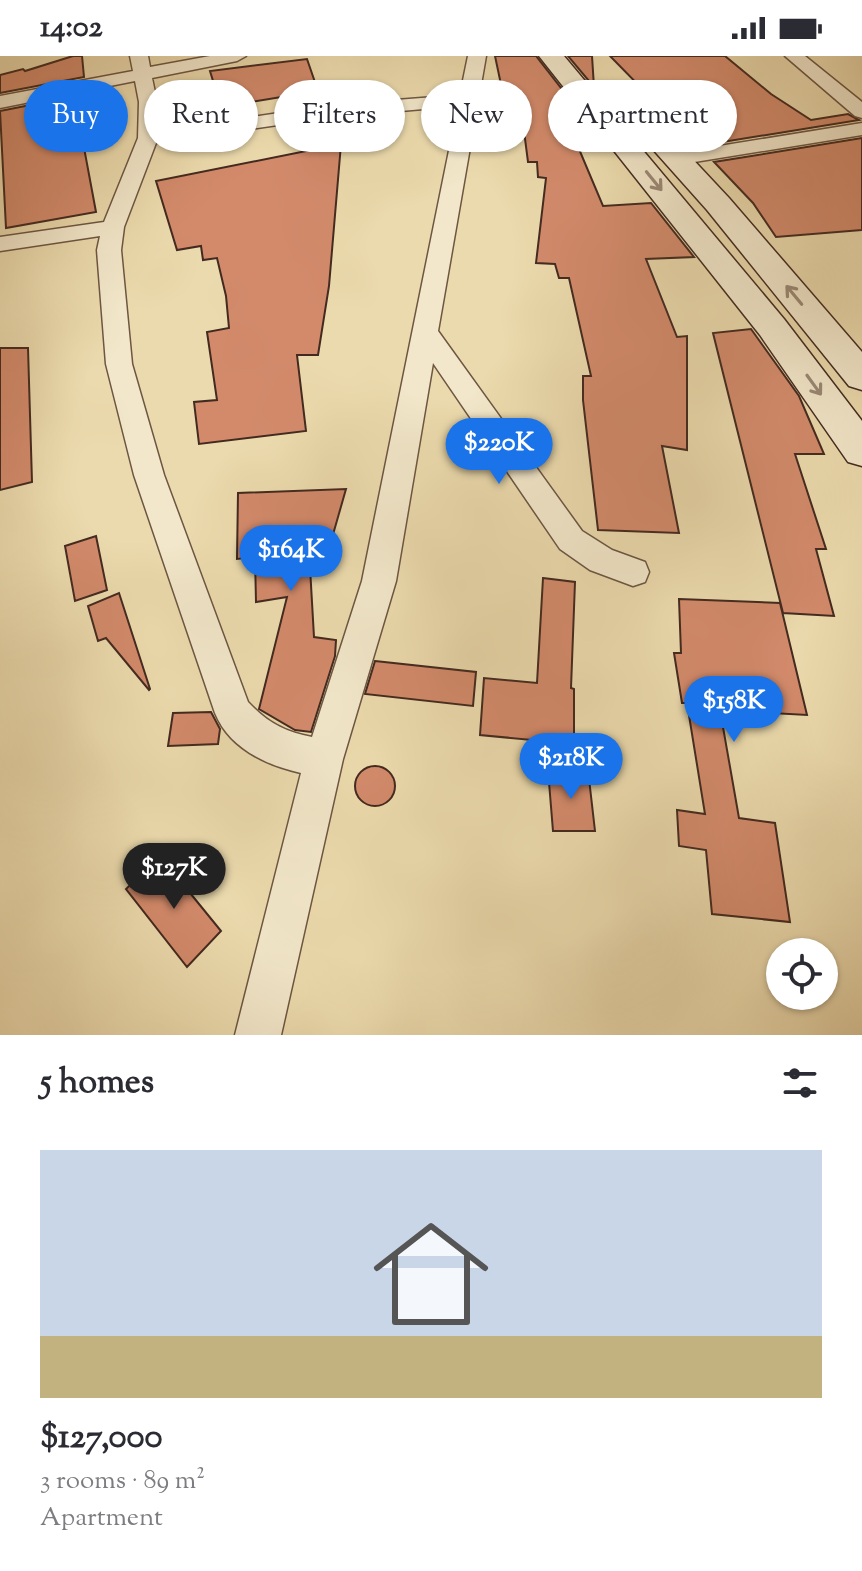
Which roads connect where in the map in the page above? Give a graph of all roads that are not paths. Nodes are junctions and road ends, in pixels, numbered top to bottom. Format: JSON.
{"nodes":[{"id":1,"x":237,"y":56,"type":"edge"},
{"id":2,"x":477,"y":56,"type":"edge"},
{"id":3,"x":551,"y":56,"type":"edge"},
{"id":4,"x":582,"y":56,"type":"edge"},
{"id":5,"x":794,"y":56,"type":"edge"},
{"id":6,"x":141,"y":64,"type":"edge"},
{"id":7,"x":472,"y":80,"type":"edge"},
{"id":8,"x":0,"y":102,"type":"edge"},
{"id":9,"x":421,"y":104,"type":"edge"},
{"id":10,"x":862,"y":112,"type":"edge"},
{"id":11,"x":258,"y":124,"type":"edge"},
{"id":12,"x":862,"y":129,"type":"edge"},
{"id":13,"x":144,"y":148,"type":"edge"},
{"id":14,"x":460,"y":152,"type":"edge"},
{"id":15,"x":676,"y":159,"type":"junction"},
{"id":16,"x":113,"y":227,"type":"junction"},
{"id":17,"x":0,"y":244,"type":"edge"},
{"id":18,"x":424,"y":330,"type":"junction"},
{"id":19,"x":862,"y":377,"type":"edge"},
{"id":20,"x":862,"y":451,"type":"edge"},
{"id":21,"x":633,"y":572,"type":"dead end"},
{"id":22,"x":324,"y":759,"type":"junction"},
{"id":23,"x":258,"y":1035,"type":"edge"}],
"edges":[{"from":1,"to":6,"type":"street"},
{"from":2,"to":7,"type":"street"},
{"from":3,"to":20,"type":"main road","one_way":true},
{"from":4,"to":15,"type":"main road"},
{"from":5,"to":10,"type":"street"},
{"from":6,"to":8,"type":"street"},
{"from":9,"to":11,"type":"street"},
{"from":12,"to":15,"type":"street"},
{"from":13,"to":16,"type":"street"},
{"from":14,"to":18,"type":"street"},
{"from":19,"to":15,"type":"main road","one_way":true},
{"from":16,"to":17,"type":"street"},
{"from":16,"to":22,"type":"street"},
{"from":18,"to":21,"type":"street"},
{"from":18,"to":22,"type":"street"},
{"from":22,"to":23,"type":"street"}]}
